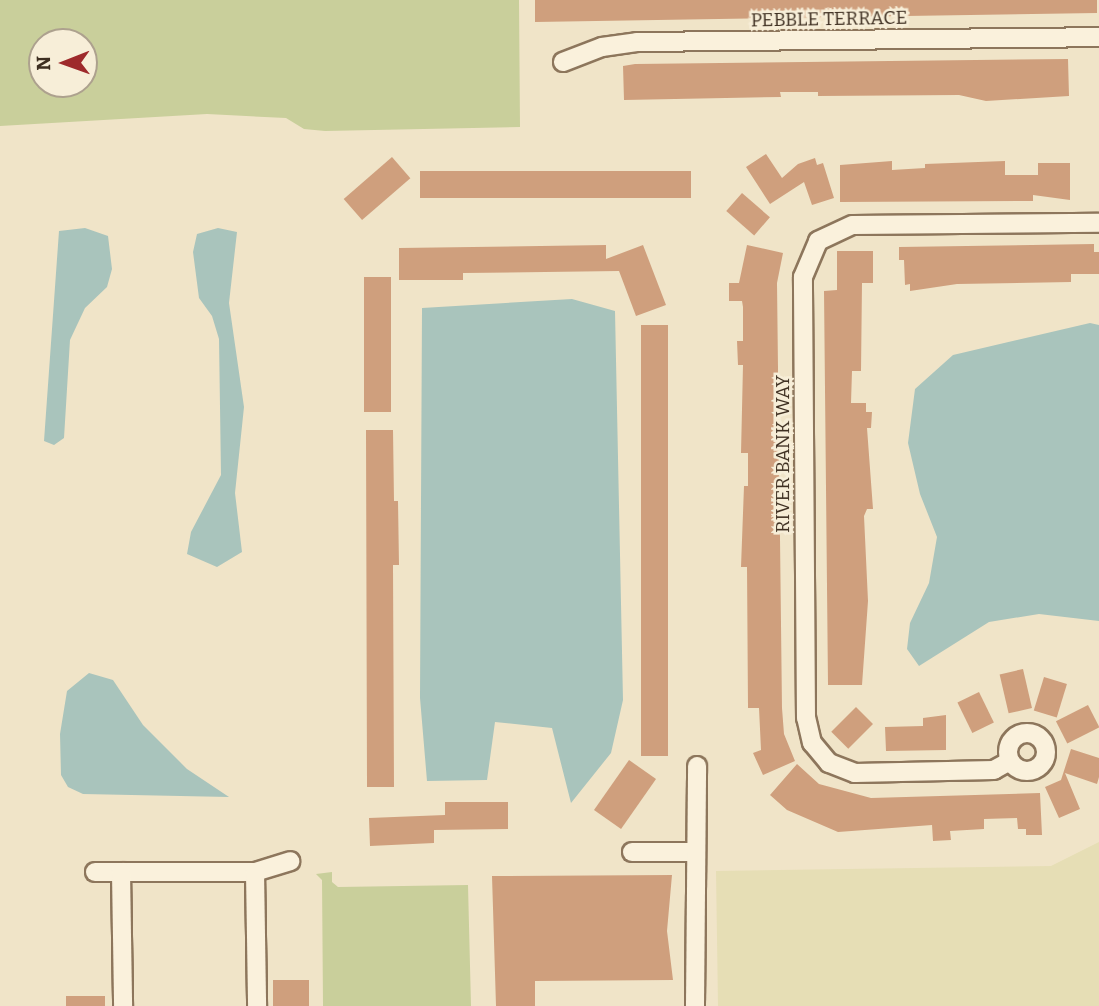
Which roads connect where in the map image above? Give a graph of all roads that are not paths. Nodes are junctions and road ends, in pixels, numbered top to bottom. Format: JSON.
{"nodes":[{"id":1,"x":1099,"y":37,"type":"edge"},
{"id":2,"x":563,"y":62,"type":"dead end"},
{"id":3,"x":1099,"y":223,"type":"edge"},
{"id":4,"x":1010,"y":761,"type":"dead end"},
{"id":5,"x":697,"y":766,"type":"dead end"},
{"id":6,"x":632,"y":852,"type":"dead end"},
{"id":7,"x":695,"y":852,"type":"junction"},
{"id":8,"x":290,"y":861,"type":"dead end"},
{"id":9,"x":94,"y":872,"type":"dead end"},
{"id":10,"x":121,"y":872,"type":"junction"},
{"id":11,"x":254,"y":872,"type":"junction"},
{"id":12,"x":123,"y":1006,"type":"edge"},
{"id":13,"x":257,"y":1006,"type":"edge"},
{"id":14,"x":695,"y":1006,"type":"edge"}],
"edges":[{"from":1,"to":2,"type":"street","name":"PEBBLE TERRACE"},
{"from":3,"to":4,"type":"street","name":"RIVER BANK WAY"},
{"from":5,"to":7,"type":"street"},
{"from":6,"to":7,"type":"street"},
{"from":7,"to":14,"type":"street"},
{"from":8,"to":11,"type":"street"},
{"from":9,"to":10,"type":"street"},
{"from":10,"to":11,"type":"street"},
{"from":10,"to":12,"type":"street"},
{"from":11,"to":13,"type":"street"}]}
